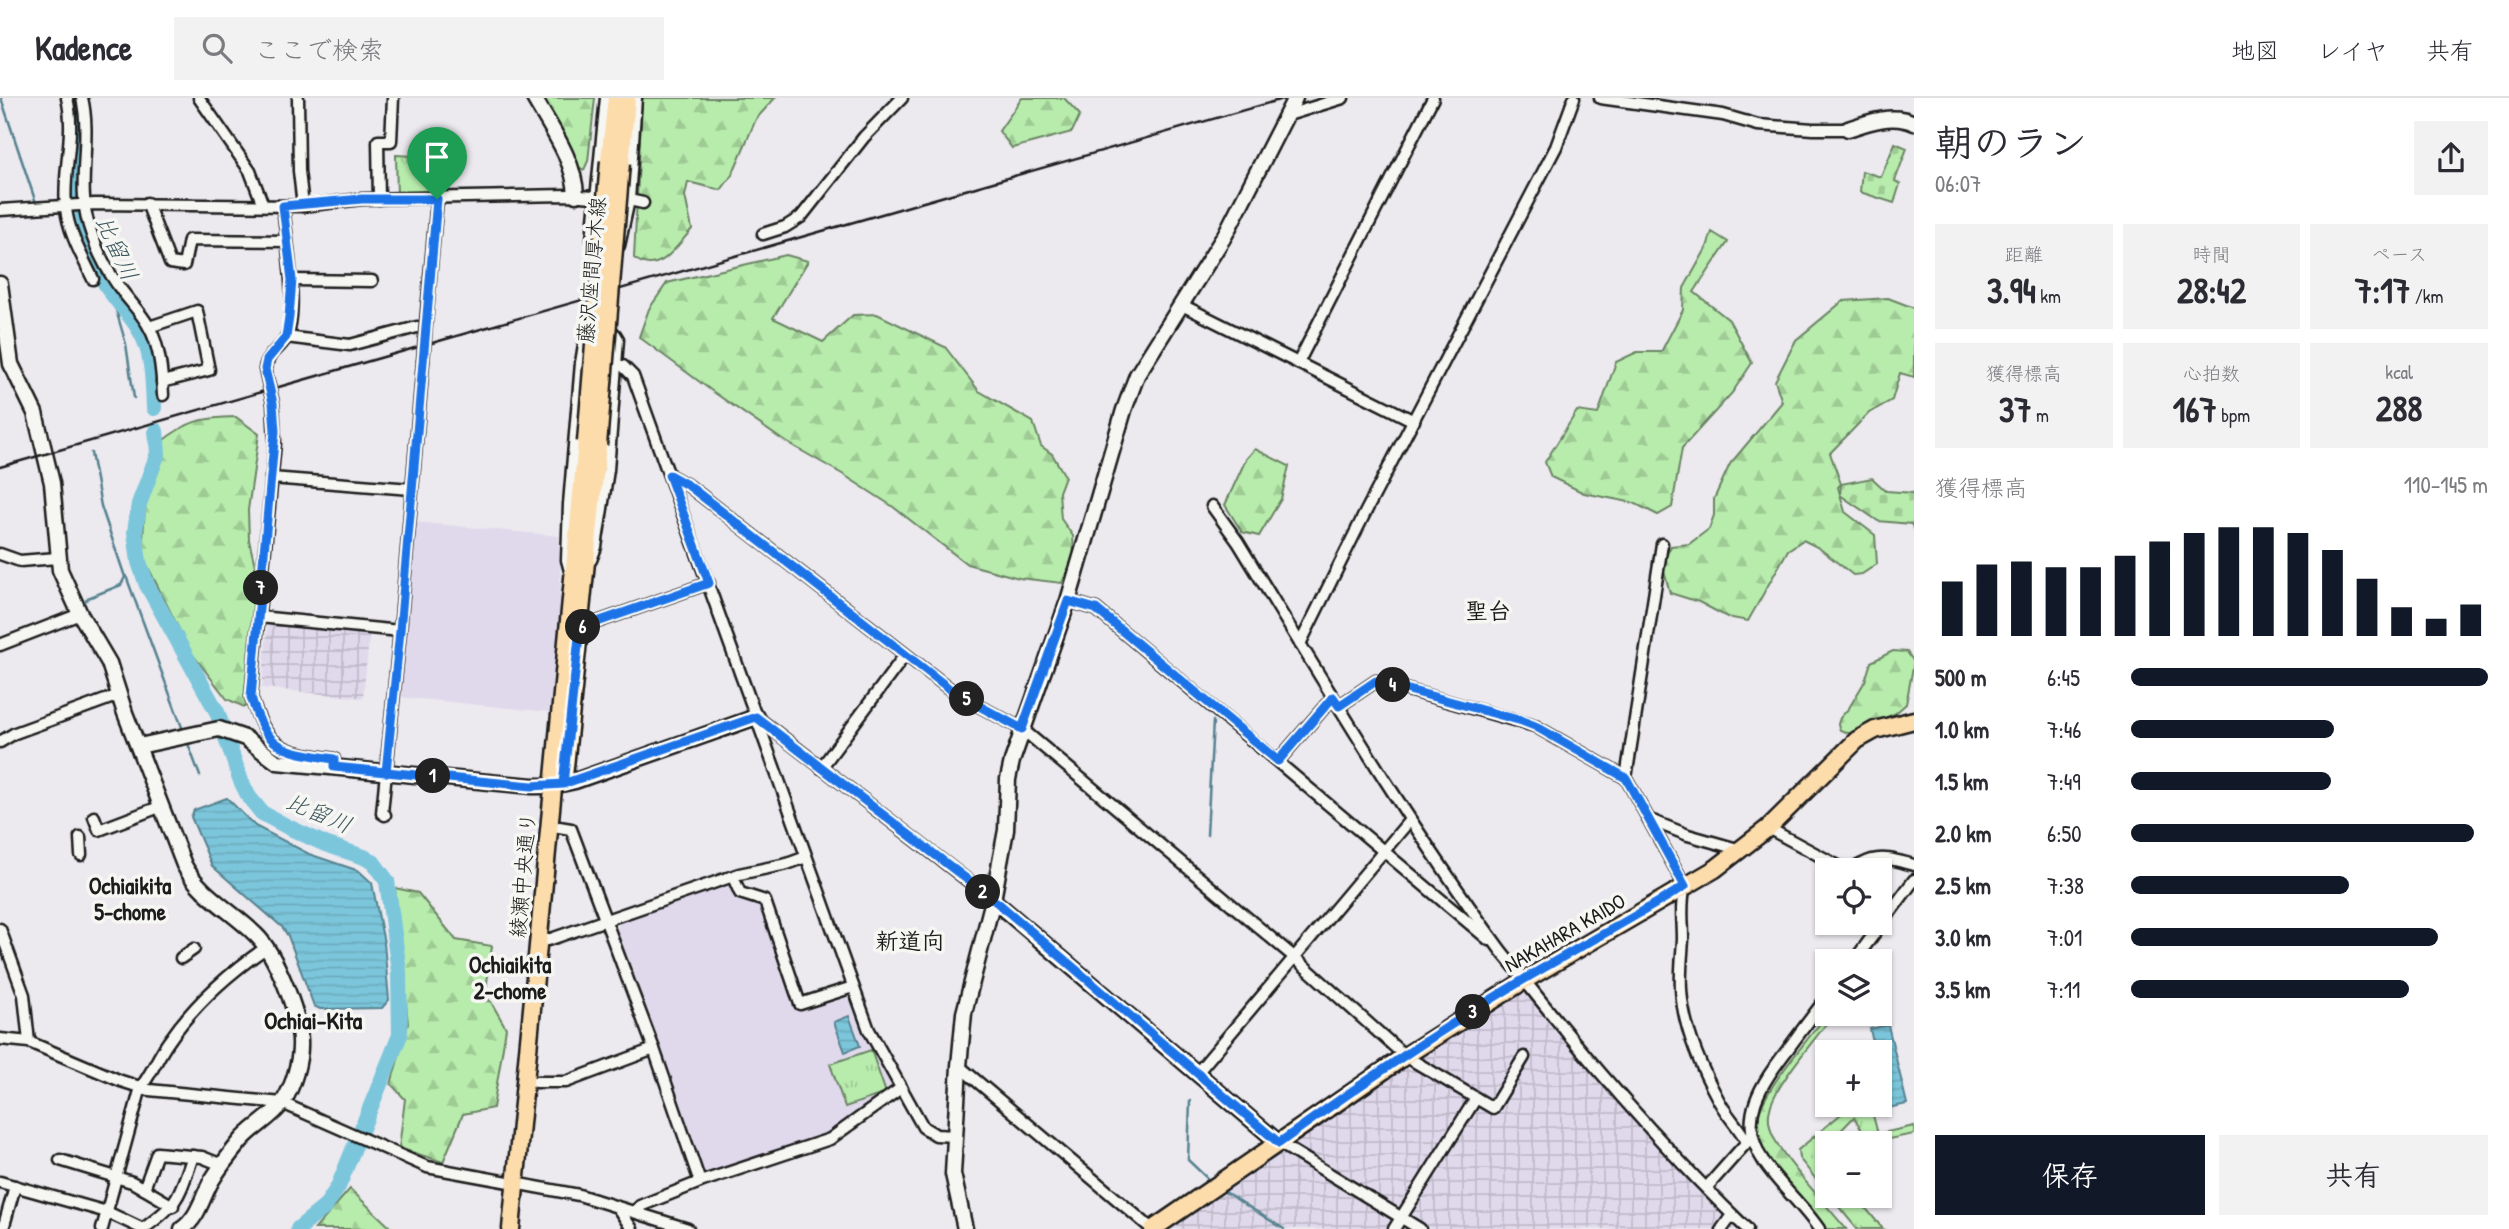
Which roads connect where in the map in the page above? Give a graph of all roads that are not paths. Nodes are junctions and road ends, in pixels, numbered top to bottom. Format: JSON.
{"nodes":[{"id":1,"x":67,"y":98,"type":"edge"},
{"id":2,"x":82,"y":98,"type":"edge"},
{"id":3,"x":199,"y":98,"type":"edge"},
{"id":4,"x":298,"y":98,"type":"edge"},
{"id":5,"x":393,"y":98,"type":"edge"},
{"id":6,"x":534,"y":98,"type":"edge"},
{"id":7,"x":606,"y":98,"type":"edge"},
{"id":8,"x":616,"y":98,"type":"edge"},
{"id":9,"x":627,"y":98,"type":"edge"},
{"id":10,"x":636,"y":98,"type":"edge"},
{"id":11,"x":902,"y":98,"type":"edge"},
{"id":12,"x":1296,"y":98,"type":"edge"},
{"id":13,"x":1343,"y":98,"type":"edge"},
{"id":14,"x":1433,"y":98,"type":"edge"},
{"id":15,"x":1574,"y":98,"type":"edge"},
{"id":16,"x":1600,"y":98,"type":"edge"},
{"id":17,"x":1287,"y":115,"type":"junction"},
{"id":18,"x":1914,"y":123,"type":"edge"},
{"id":19,"x":1848,"y":129,"type":"joint"},
{"id":20,"x":72,"y":132,"type":"junction"},
{"id":21,"x":85,"y":132,"type":"dead end"},
{"id":22,"x":615,"y":162,"type":"junction"},
{"id":23,"x":576,"y":195,"type":"junction"},
{"id":24,"x":595,"y":196,"type":"junction"},
{"id":25,"x":379,"y":199,"type":"junction"},
{"id":26,"x":437,"y":199,"type":"junction"},
{"id":27,"x":629,"y":200,"type":"junction"},
{"id":28,"x":147,"y":203,"type":"junction"},
{"id":29,"x":643,"y":203,"type":"dead end"},
{"id":30,"x":83,"y":204,"type":"junction"},
{"id":31,"x":263,"y":205,"type":"junction"},
{"id":32,"x":67,"y":206,"type":"junction"},
{"id":33,"x":283,"y":206,"type":"junction"},
{"id":34,"x":303,"y":206,"type":"junction"},
{"id":35,"x":0,"y":210,"type":"edge"},
{"id":36,"x":763,"y":234,"type":"dead end"},
{"id":37,"x":286,"y":241,"type":"junction"},
{"id":38,"x":93,"y":279,"type":"dead end"},
{"id":39,"x":292,"y":280,"type":"junction"},
{"id":40,"x":372,"y":281,"type":"dead end"},
{"id":41,"x":0,"y":284,"type":"edge"},
{"id":42,"x":1182,"y":305,"type":"junction"},
{"id":43,"x":422,"y":325,"type":"junction"},
{"id":44,"x":149,"y":327,"type":"junction"},
{"id":45,"x":286,"y":337,"type":"junction"},
{"id":46,"x":581,"y":363,"type":"junction"},
{"id":47,"x":1298,"y":363,"type":"junction"},
{"id":48,"x":6,"y":365,"type":"edge"},
{"id":49,"x":616,"y":365,"type":"junction"},
{"id":50,"x":162,"y":383,"type":"junction"},
{"id":51,"x":163,"y":395,"type":"dead end"},
{"id":52,"x":1414,"y":421,"type":"junction"},
{"id":53,"x":592,"y":443,"type":"joint"},
{"id":54,"x":669,"y":475,"type":"junction"},
{"id":55,"x":271,"y":478,"type":"junction"},
{"id":56,"x":411,"y":489,"type":"junction"},
{"id":57,"x":1212,"y":506,"type":"dead end"},
{"id":58,"x":1662,"y":544,"type":"dead end"},
{"id":59,"x":0,"y":554,"type":"edge"},
{"id":60,"x":57,"y":558,"type":"junction"},
{"id":61,"x":578,"y":577,"type":"junction"},
{"id":62,"x":709,"y":583,"type":"junction"},
{"id":63,"x":1068,"y":601,"type":"junction"},
{"id":64,"x":80,"y":614,"type":"junction"},
{"id":65,"x":259,"y":617,"type":"junction"},
{"id":66,"x":580,"y":628,"type":"junction"},
{"id":67,"x":400,"y":631,"type":"junction"},
{"id":68,"x":1300,"y":643,"type":"junction"},
{"id":69,"x":0,"y":645,"type":"edge"},
{"id":70,"x":905,"y":656,"type":"junction"},
{"id":71,"x":119,"y":695,"type":"junction"},
{"id":72,"x":1336,"y":702,"type":"junction"},
{"id":73,"x":756,"y":717,"type":"junction"},
{"id":74,"x":1914,"y":722,"type":"edge"},
{"id":75,"x":1022,"y":729,"type":"junction"},
{"id":76,"x":0,"y":742,"type":"edge"},
{"id":77,"x":138,"y":746,"type":"junction"},
{"id":78,"x":1278,"y":761,"type":"junction"},
{"id":79,"x":334,"y":767,"type":"junction"},
{"id":80,"x":821,"y":768,"type":"junction"},
{"id":81,"x":386,"y":772,"type":"junction"},
{"id":82,"x":1626,"y":778,"type":"junction"},
{"id":83,"x":557,"y":785,"type":"junction"},
{"id":84,"x":162,"y":806,"type":"junction"},
{"id":85,"x":385,"y":815,"type":"dead end"},
{"id":86,"x":94,"y":817,"type":"dead end"},
{"id":87,"x":1410,"y":820,"type":"junction"},
{"id":88,"x":1649,"y":820,"type":"junction"},
{"id":89,"x":559,"y":827,"type":"junction"},
{"id":90,"x":1768,"y":828,"type":"junction"},
{"id":91,"x":80,"y":838,"type":"dead end"},
{"id":92,"x":1741,"y":850,"type":"junction"},
{"id":93,"x":1384,"y":851,"type":"junction"},
{"id":94,"x":81,"y":855,"type":"dead end"},
{"id":95,"x":806,"y":857,"type":"junction"},
{"id":96,"x":1914,"y":865,"type":"edge"},
{"id":97,"x":733,"y":877,"type":"junction"},
{"id":98,"x":1914,"y":880,"type":"edge"},
{"id":99,"x":1685,"y":886,"type":"junction"},
{"id":100,"x":992,"y":900,"type":"junction"},
{"id":101,"x":605,"y":922,"type":"junction"},
{"id":102,"x":0,"y":929,"type":"edge"},
{"id":103,"x":548,"y":940,"type":"junction"},
{"id":104,"x":267,"y":947,"type":"junction"},
{"id":105,"x":194,"y":949,"type":"dead end"},
{"id":106,"x":1863,"y":949,"type":"edge"},
{"id":107,"x":1500,"y":950,"type":"junction"},
{"id":108,"x":1294,"y":957,"type":"junction"},
{"id":109,"x":181,"y":958,"type":"dead end"},
{"id":110,"x":1525,"y":980,"type":"junction"},
{"id":111,"x":853,"y":987,"type":"junction"},
{"id":112,"x":1815,"y":1012,"type":"edge"},
{"id":113,"x":0,"y":1039,"type":"edge"},
{"id":114,"x":29,"y":1042,"type":"junction"},
{"id":115,"x":654,"y":1049,"type":"junction"},
{"id":116,"x":1405,"y":1056,"type":"junction"},
{"id":117,"x":1524,"y":1057,"type":"dead end"},
{"id":118,"x":959,"y":1066,"type":"junction"},
{"id":119,"x":1197,"y":1073,"type":"junction"},
{"id":120,"x":535,"y":1082,"type":"junction"},
{"id":121,"x":141,"y":1087,"type":"junction"},
{"id":122,"x":901,"y":1088,"type":"junction"},
{"id":123,"x":1476,"y":1098,"type":"junction"},
{"id":124,"x":282,"y":1103,"type":"junction"},
{"id":125,"x":1751,"y":1124,"type":"junction"},
{"id":126,"x":1738,"y":1126,"type":"junction"},
{"id":127,"x":955,"y":1136,"type":"junction"},
{"id":128,"x":1279,"y":1143,"type":"junction"},
{"id":129,"x":193,"y":1156,"type":"junction"},
{"id":130,"x":60,"y":1160,"type":"dead end"},
{"id":131,"x":222,"y":1165,"type":"junction"},
{"id":132,"x":116,"y":1177,"type":"junction"},
{"id":133,"x":0,"y":1182,"type":"edge"},
{"id":134,"x":700,"y":1182,"type":"junction"},
{"id":135,"x":520,"y":1184,"type":"junction"},
{"id":136,"x":15,"y":1186,"type":"junction"},
{"id":137,"x":1707,"y":1187,"type":"junction"},
{"id":138,"x":144,"y":1189,"type":"junction"},
{"id":139,"x":173,"y":1206,"type":"junction"},
{"id":140,"x":617,"y":1207,"type":"junction"},
{"id":141,"x":107,"y":1212,"type":"junction"},
{"id":142,"x":634,"y":1212,"type":"junction"},
{"id":143,"x":1732,"y":1214,"type":"junction"},
{"id":144,"x":1401,"y":1218,"type":"junction"},
{"id":145,"x":2,"y":1229,"type":"edge"},
{"id":146,"x":102,"y":1229,"type":"edge"},
{"id":147,"x":182,"y":1229,"type":"edge"},
{"id":148,"x":511,"y":1229,"type":"edge"},
{"id":149,"x":521,"y":1229,"type":"edge"},
{"id":150,"x":632,"y":1229,"type":"edge"},
{"id":151,"x":688,"y":1229,"type":"edge"},
{"id":152,"x":965,"y":1229,"type":"edge"},
{"id":153,"x":1153,"y":1229,"type":"edge"},
{"id":154,"x":1394,"y":1229,"type":"edge"},
{"id":155,"x":1420,"y":1229,"type":"edge"},
{"id":156,"x":1722,"y":1229,"type":"edge"},
{"id":157,"x":1748,"y":1229,"type":"edge"},
{"id":158,"x":1819,"y":1229,"type":"edge"}],
"edges":[{"from":1,"to":20,"type":"street"},
{"from":2,"to":30,"type":"street"},
{"from":3,"to":31,"type":"street"},
{"from":4,"to":34,"type":"street"},
{"from":5,"to":25,"type":"street"},
{"from":6,"to":23,"type":"street"},
{"from":7,"to":24,"type":"street"},
{"from":8,"to":22,"type":"main road","name":"藤沢座間厚木線"},
{"from":9,"to":22,"type":"main road","name":"藤沢座間厚木線"},
{"from":10,"to":27,"type":"street"},
{"from":11,"to":36,"type":"street"},
{"from":12,"to":17,"type":"street"},
{"from":13,"to":17,"type":"street"},
{"from":14,"to":47,"type":"street"},
{"from":15,"to":52,"type":"street"},
{"from":16,"to":19,"type":"street"},
{"from":17,"to":42,"type":"street"},
{"from":18,"to":19,"type":"street"},
{"from":20,"to":21,"type":"street"},
{"from":20,"to":32,"type":"street"},
{"from":22,"to":53,"type":"main road","name":"藤沢座間厚木線","bridge":true},
{"from":23,"to":24,"type":"street"},
{"from":23,"to":26,"type":"street"},
{"from":24,"to":27,"type":"street"},
{"from":24,"to":27,"type":"street"},
{"from":25,"to":26,"type":"street"},
{"from":25,"to":34,"type":"street"},
{"from":26,"to":43,"type":"street"},
{"from":27,"to":29,"type":"street"},
{"from":28,"to":30,"type":"street"},
{"from":28,"to":31,"type":"street"},
{"from":28,"to":37,"type":"street"},
{"from":30,"to":32,"type":"street"},
{"from":30,"to":44,"type":"street"},
{"from":31,"to":33,"type":"street"},
{"from":32,"to":35,"type":"street"},
{"from":32,"to":38,"type":"street"},
{"from":33,"to":34,"type":"street"},
{"from":33,"to":37,"type":"street"},
{"from":37,"to":39,"type":"street"},
{"from":39,"to":40,"type":"street"},
{"from":39,"to":45,"type":"street"},
{"from":41,"to":48,"type":"street"},
{"from":42,"to":47,"type":"street"},
{"from":42,"to":63,"type":"street"},
{"from":43,"to":45,"type":"street"},
{"from":43,"to":56,"type":"street","bridge":true},
{"from":44,"to":50,"type":"street"},
{"from":44,"to":50,"type":"street"},
{"from":45,"to":55,"type":"street","bridge":true},
{"from":46,"to":49,"type":"street"},
{"from":46,"to":49,"type":"street"},
{"from":46,"to":61,"type":"street"},
{"from":47,"to":52,"type":"street"},
{"from":48,"to":60,"type":"street"},
{"from":49,"to":54,"type":"street"},
{"from":49,"to":61,"type":"street"},
{"from":50,"to":51,"type":"street"},
{"from":52,"to":68,"type":"street"},
{"from":53,"to":61,"type":"main road","name":"綾瀬中央通り"},
{"from":54,"to":62,"type":"street"},
{"from":54,"to":70,"type":"street"},
{"from":55,"to":56,"type":"street"},
{"from":55,"to":65,"type":"street"},
{"from":56,"to":67,"type":"street"},
{"from":57,"to":68,"type":"street"},
{"from":58,"to":82,"type":"street"},
{"from":59,"to":60,"type":"street"},
{"from":60,"to":64,"type":"street"},
{"from":61,"to":66,"type":"main road","name":"綾瀬中央通り"},
{"from":61,"to":83,"type":"main road","name":"綾瀬中央通り"},
{"from":62,"to":66,"type":"street"},
{"from":62,"to":73,"type":"street"},
{"from":63,"to":75,"type":"street"},
{"from":63,"to":78,"type":"street"},
{"from":64,"to":69,"type":"street"},
{"from":64,"to":71,"type":"street"},
{"from":65,"to":67,"type":"street"},
{"from":65,"to":79,"type":"street"},
{"from":66,"to":83,"type":"main road","name":"綾瀬中央通り"},
{"from":67,"to":81,"type":"street"},
{"from":68,"to":72,"type":"street"},
{"from":70,"to":75,"type":"street"},
{"from":70,"to":80,"type":"street"},
{"from":71,"to":76,"type":"street"},
{"from":71,"to":77,"type":"street"},
{"from":72,"to":78,"type":"street"},
{"from":72,"to":82,"type":"street"},
{"from":72,"to":87,"type":"street"},
{"from":73,"to":80,"type":"street"},
{"from":73,"to":83,"type":"street"},
{"from":73,"to":95,"type":"street"},
{"from":74,"to":90,"type":"main road","name":"NAKAHARA KAIDO"},
{"from":75,"to":100,"type":"street"},
{"from":75,"to":108,"type":"street"},
{"from":77,"to":79,"type":"street"},
{"from":77,"to":84,"type":"street"},
{"from":78,"to":93,"type":"street"},
{"from":79,"to":81,"type":"street"},
{"from":80,"to":100,"type":"street"},
{"from":81,"to":83,"type":"street"},
{"from":81,"to":85,"type":"street"},
{"from":82,"to":88,"type":"street"},
{"from":83,"to":89,"type":"main road","name":"綾瀬中央通り"},
{"from":83,"to":135,"type":"main road","name":"綾瀬中央通り"},
{"from":84,"to":86,"type":"street"},
{"from":84,"to":104,"type":"street"},
{"from":87,"to":93,"type":"street"},
{"from":87,"to":107,"type":"street"},
{"from":88,"to":92,"type":"street"},
{"from":88,"to":99,"type":"street"},
{"from":89,"to":101,"type":"street"},
{"from":89,"to":103,"type":"main road","name":"綾瀬中央通り"},
{"from":90,"to":92,"type":"main road","name":"NAKAHARA KAIDO"},
{"from":90,"to":96,"type":"street"},
{"from":91,"to":94,"type":"street"},
{"from":92,"to":99,"type":"main road","name":"NAKAHARA KAIDO"},
{"from":93,"to":107,"type":"street"},
{"from":93,"to":108,"type":"street"},
{"from":95,"to":97,"type":"street"},
{"from":95,"to":111,"type":"street"},
{"from":97,"to":101,"type":"street"},
{"from":97,"to":111,"type":"street"},
{"from":98,"to":106,"type":"street"},
{"from":99,"to":110,"type":"main road","name":"NAKAHARA KAIDO"},
{"from":99,"to":126,"type":"street"},
{"from":100,"to":118,"type":"street"},
{"from":100,"to":119,"type":"street"},
{"from":101,"to":103,"type":"street"},
{"from":101,"to":115,"type":"street"},
{"from":102,"to":114,"type":"street"},
{"from":103,"to":120,"type":"main road","name":"綾瀬中央通り"},
{"from":104,"to":121,"type":"street"},
{"from":104,"to":124,"type":"street"},
{"from":105,"to":109,"type":"street"},
{"from":107,"to":110,"type":"street"},
{"from":108,"to":116,"type":"street"},
{"from":108,"to":119,"type":"street"},
{"from":110,"to":116,"type":"main road","name":"NAKAHARA KAIDO"},
{"from":110,"to":137,"type":"street"},
{"from":111,"to":122,"type":"street"},
{"from":112,"to":125,"type":"street"},
{"from":113,"to":114,"type":"street"},
{"from":114,"to":121,"type":"street"},
{"from":115,"to":120,"type":"street"},
{"from":115,"to":134,"type":"street"},
{"from":116,"to":123,"type":"street"},
{"from":116,"to":128,"type":"main road","name":"NAKAHARA KAIDO"},
{"from":117,"to":123,"type":"street"},
{"from":118,"to":127,"type":"street"},
{"from":118,"to":153,"type":"street"},
{"from":119,"to":128,"type":"street"},
{"from":120,"to":135,"type":"main road","name":"綾瀬中央通り"},
{"from":121,"to":124,"type":"street"},
{"from":121,"to":132,"type":"street"},
{"from":122,"to":127,"type":"street"},
{"from":122,"to":134,"type":"street"},
{"from":123,"to":144,"type":"street"},
{"from":124,"to":131,"type":"street"},
{"from":124,"to":135,"type":"street"},
{"from":125,"to":126,"type":"street"},
{"from":125,"to":158,"type":"street"},
{"from":126,"to":137,"type":"street"},
{"from":127,"to":152,"type":"street"},
{"from":128,"to":144,"type":"street"},
{"from":128,"to":153,"type":"main road","name":"NAKAHARA KAIDO"},
{"from":129,"to":131,"type":"street"},
{"from":129,"to":138,"type":"street"},
{"from":129,"to":139,"type":"street"},
{"from":130,"to":132,"type":"street"},
{"from":131,"to":147,"type":"street"},
{"from":132,"to":138,"type":"street"},
{"from":132,"to":141,"type":"street"},
{"from":133,"to":136,"type":"street"},
{"from":134,"to":142,"type":"street"},
{"from":135,"to":140,"type":"street"},
{"from":135,"to":148,"type":"main road","name":"綾瀬中央通り"},
{"from":135,"to":149,"type":"main road","name":"綾瀬中央通り"},
{"from":136,"to":141,"type":"street"},
{"from":136,"to":145,"type":"street"},
{"from":137,"to":143,"type":"street"},
{"from":138,"to":139,"type":"street"},
{"from":139,"to":141,"type":"street"},
{"from":140,"to":142,"type":"street"},
{"from":140,"to":150,"type":"street"},
{"from":141,"to":146,"type":"street"},
{"from":142,"to":151,"type":"street"},
{"from":143,"to":156,"type":"street"},
{"from":143,"to":157,"type":"street"},
{"from":144,"to":154,"type":"street"},
{"from":144,"to":155,"type":"street"}]}
